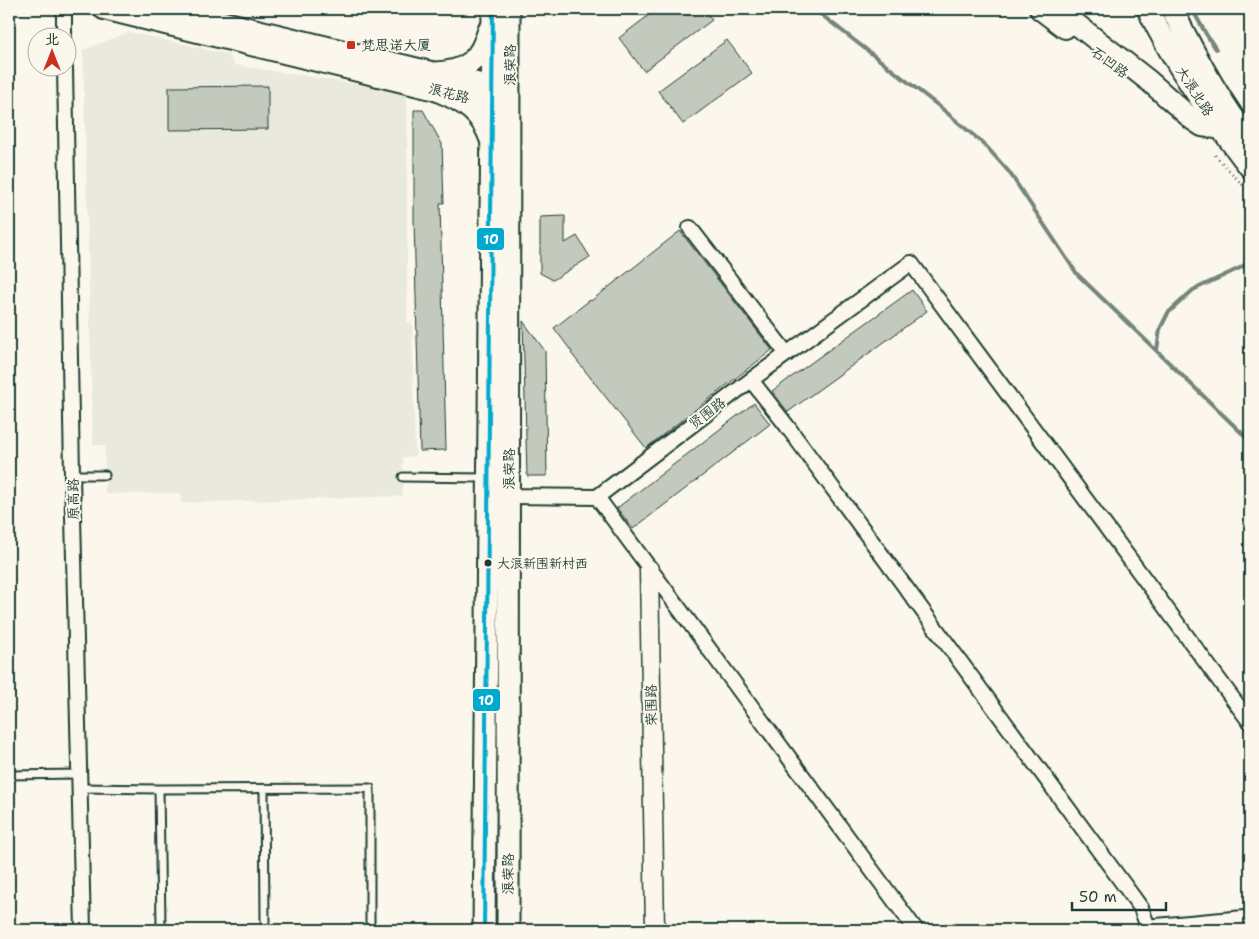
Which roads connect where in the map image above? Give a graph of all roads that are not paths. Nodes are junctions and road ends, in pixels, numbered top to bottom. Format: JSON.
{"nodes":[{"id":1,"x":64,"y":9,"type":"edge"},
{"id":2,"x":104,"y":9,"type":"edge"},
{"id":3,"x":170,"y":9,"type":"edge"},
{"id":4,"x":1040,"y":9,"type":"edge"},
{"id":5,"x":1057,"y":9,"type":"edge"},
{"id":6,"x":1148,"y":9,"type":"edge"},
{"id":7,"x":1172,"y":9,"type":"edge"},
{"id":8,"x":498,"y":12,"type":"edge"},
{"id":9,"x":64,"y":28,"type":"edge"},
{"id":10,"x":65,"y":78,"type":"edge"},
{"id":11,"x":438,"y":82,"type":"junction"},
{"id":12,"x":499,"y":96,"type":"junction"},
{"id":13,"x":1182,"y":112,"type":"junction"},
{"id":14,"x":1217,"y":124,"type":"junction"},
{"id":15,"x":1250,"y":140,"type":"edge"},
{"id":16,"x":493,"y":143,"type":"junction"},
{"id":17,"x":1250,"y":167,"type":"edge"},
{"id":18,"x":690,"y":228,"type":"dead end"},
{"id":19,"x":787,"y":354,"type":"junction"},
{"id":20,"x":751,"y":380,"type":"junction"},
{"id":21,"x":72,"y":475,"type":"junction"},
{"id":22,"x":105,"y":475,"type":"dead end"},
{"id":23,"x":403,"y":476,"type":"dead end"},
{"id":24,"x":489,"y":478,"type":"junction"},
{"id":25,"x":509,"y":496,"type":"junction"},
{"id":26,"x":597,"y":497,"type":"junction"},
{"id":27,"x":649,"y":569,"type":"junction"},
{"id":28,"x":1250,"y":722,"type":"edge"},
{"id":29,"x":9,"y":775,"type":"edge"},
{"id":30,"x":79,"y":781,"type":"junction"},
{"id":31,"x":159,"y":789,"type":"junction"},
{"id":32,"x":264,"y":789,"type":"junction"},
{"id":33,"x":265,"y":921,"type":"dead end"},
{"id":34,"x":1250,"y":921,"type":"edge"},
{"id":35,"x":370,"y":922,"type":"dead end"},
{"id":36,"x":509,"y":924,"type":"edge"},
{"id":37,"x":161,"y":925,"type":"dead end"},
{"id":38,"x":484,"y":927,"type":"edge"},
{"id":39,"x":84,"y":930,"type":"edge"},
{"id":40,"x":655,"y":930,"type":"edge"},
{"id":41,"x":916,"y":930,"type":"edge"},
{"id":42,"x":1150,"y":930,"type":"edge"}],
"edges":[{"from":1,"to":9,"type":"street"},
{"from":2,"to":11,"type":"main road","name":"浪花路"},
{"from":3,"to":11,"type":"main road","name":"浪花路"},
{"from":4,"to":13,"type":"main road","name":"石凹路"},
{"from":5,"to":13,"type":"main road","name":"石凹路"},
{"from":6,"to":14,"type":"main road","name":"大浪北路"},
{"from":7,"to":15,"type":"main road","name":"大浪北路"},
{"from":8,"to":11,"type":"main road"},
{"from":8,"to":12,"type":"main road","name":"浪荣路"},
{"from":10,"to":21,"type":"street","name":"原高路"},
{"from":11,"to":12,"type":"main road","name":"浪花路"},
{"from":11,"to":16,"type":"main road"},
{"from":12,"to":16,"type":"main road","name":"浪荣路"},
{"from":12,"to":25,"type":"main road","name":"浪荣路"},
{"from":13,"to":14,"type":"main road","name":"石凹路"},
{"from":14,"to":17,"type":"main road","name":"大浪北路"},
{"from":16,"to":24,"type":"main road","name":"浪荣路"},
{"from":18,"to":19,"type":"street"},
{"from":19,"to":20,"type":"street","name":"贤围路"},
{"from":19,"to":28,"type":"street","name":"贤围路"},
{"from":20,"to":26,"type":"street","name":"贤围路"},
{"from":20,"to":42,"type":"street"},
{"from":21,"to":22,"type":"lane"},
{"from":21,"to":30,"type":"street","name":"原高路"},
{"from":23,"to":24,"type":"lane"},
{"from":24,"to":25,"type":"street"},
{"from":24,"to":38,"type":"main road","name":"浪荣路"},
{"from":25,"to":26,"type":"street"},
{"from":25,"to":36,"type":"main road","name":"浪荣路"},
{"from":26,"to":27,"type":"street"},
{"from":27,"to":40,"type":"street","name":"荣围路"},
{"from":27,"to":41,"type":"street"},
{"from":29,"to":30,"type":"lane"},
{"from":30,"to":31,"type":"lane"},
{"from":30,"to":39,"type":"street","name":"原高路"},
{"from":31,"to":32,"type":"lane"},
{"from":31,"to":37,"type":"lane"},
{"from":32,"to":33,"type":"lane"},
{"from":32,"to":35,"type":"lane"},
{"from":34,"to":42,"type":"main road"}]}
